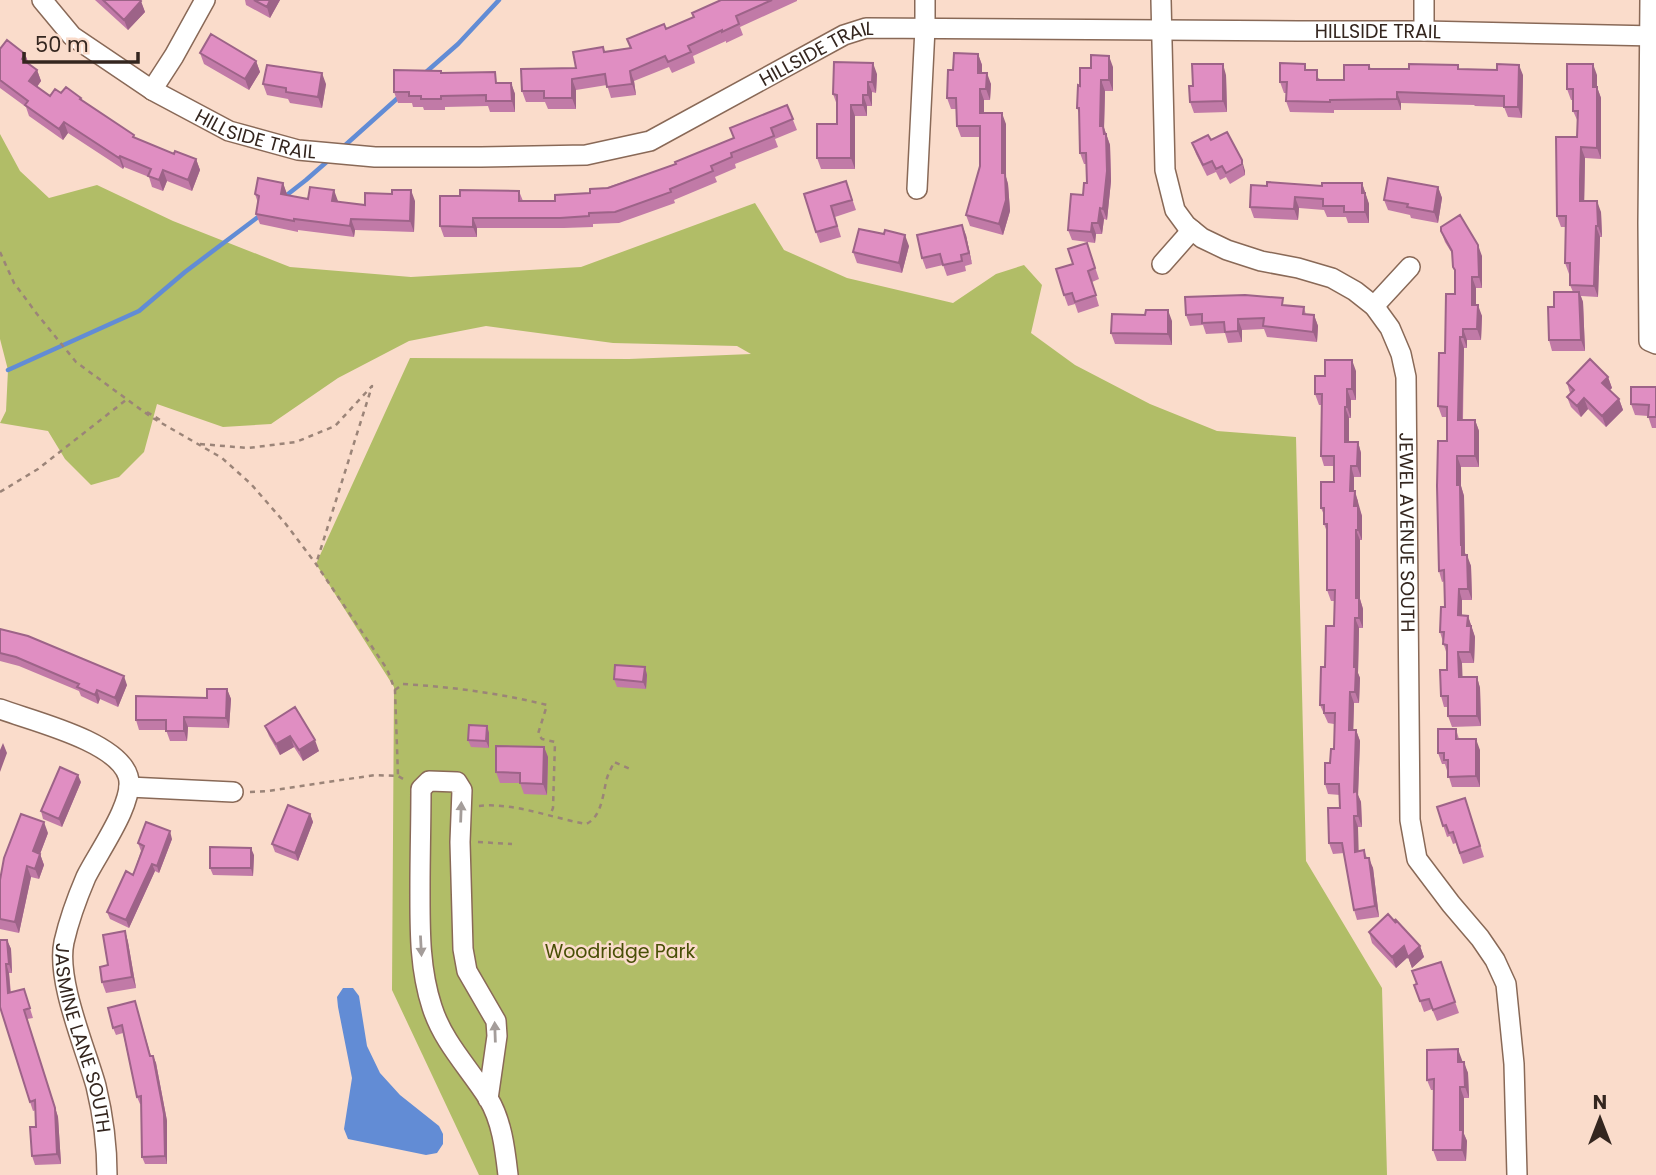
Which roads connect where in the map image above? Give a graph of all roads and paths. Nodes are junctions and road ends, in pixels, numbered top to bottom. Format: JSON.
{"nodes":[{"id":1,"x":42,"y":0,"type":"edge"},
{"id":2,"x":205,"y":0,"type":"edge"},
{"id":3,"x":925,"y":0,"type":"edge"},
{"id":4,"x":1161,"y":0,"type":"edge"},
{"id":5,"x":1424,"y":0,"type":"edge"},
{"id":6,"x":1650,"y":0,"type":"edge"},
{"id":7,"x":925,"y":28,"type":"junction"},
{"id":8,"x":1161,"y":29,"type":"junction"},
{"id":9,"x":1424,"y":31,"type":"junction"},
{"id":10,"x":1653,"y":36,"type":"edge"},
{"id":11,"x":152,"y":90,"type":"junction"},
{"id":12,"x":917,"y":189,"type":"dead end"},
{"id":13,"x":1192,"y":230,"type":"junction"},
{"id":14,"x":0,"y":252,"type":"edge"},
{"id":15,"x":1162,"y":264,"type":"dead end"},
{"id":16,"x":1410,"y":267,"type":"dead end"},
{"id":17,"x":1374,"y":306,"type":"junction"},
{"id":18,"x":1656,"y":344,"type":"edge"},
{"id":19,"x":127,"y":400,"type":"junction"},
{"id":20,"x":199,"y":444,"type":"junction"},
{"id":21,"x":0,"y":492,"type":"edge"},
{"id":22,"x":316,"y":564,"type":"junction"},
{"id":23,"x":395,"y":690,"type":"junction"},
{"id":24,"x":0,"y":709,"type":"edge"},
{"id":25,"x":630,"y":769,"type":"dead end"},
{"id":26,"x":398,"y":776,"type":"junction"},
{"id":27,"x":129,"y":788,"type":"junction"},
{"id":28,"x":421,"y":789,"type":"junction"},
{"id":29,"x":233,"y":792,"type":"joint"},
{"id":30,"x":462,"y":808,"type":"junction"},
{"id":31,"x":550,"y":816,"type":"junction"},
{"id":32,"x":460,"y":842,"type":"junction"},
{"id":33,"x":512,"y":844,"type":"dead end"},
{"id":34,"x":488,"y":1099,"type":"junction"},
{"id":35,"x":107,"y":1175,"type":"edge"},
{"id":36,"x":508,"y":1175,"type":"edge"},
{"id":37,"x":1517,"y":1175,"type":"edge"}],
"edges":[{"from":1,"to":11,"type":"street","name":"HILLSIDE TRAIL"},
{"from":2,"to":11,"type":"street"},
{"from":3,"to":7,"type":"street"},
{"from":4,"to":8,"type":"street","name":"JEWEL AVENUE SOUTH"},
{"from":5,"to":9,"type":"street"},
{"from":6,"to":10,"type":"street"},
{"from":7,"to":8,"type":"street","name":"HILLSIDE TRAIL"},
{"from":7,"to":11,"type":"street","name":"HILLSIDE TRAIL"},
{"from":7,"to":12,"type":"street"},
{"from":8,"to":9,"type":"street","name":"HILLSIDE TRAIL"},
{"from":8,"to":13,"type":"street","name":"JEWEL AVENUE SOUTH"},
{"from":9,"to":10,"type":"street","name":"HILLSIDE TRAIL"},
{"from":10,"to":18,"type":"street"},
{"from":13,"to":15,"type":"street"},
{"from":13,"to":17,"type":"street","name":"JEWEL AVENUE SOUTH"},
{"from":14,"to":19,"type":"path"},
{"from":16,"to":17,"type":"street"},
{"from":17,"to":37,"type":"street","name":"JEWEL AVENUE SOUTH"},
{"from":19,"to":20,"type":"path"},
{"from":19,"to":21,"type":"path"},
{"from":20,"to":22,"type":"path"},
{"from":20,"to":22,"type":"path"},
{"from":22,"to":23,"type":"path"},
{"from":23,"to":26,"type":"path"},
{"from":23,"to":31,"type":"path"},
{"from":24,"to":27,"type":"street"},
{"from":25,"to":31,"type":"path"},
{"from":26,"to":28,"type":"path"},
{"from":26,"to":29,"type":"path"},
{"from":27,"to":29,"type":"street"},
{"from":27,"to":35,"type":"street","name":"JASMINE LANE SOUTH"},
{"from":28,"to":30,"type":"street"},
{"from":28,"to":34,"type":"street","one_way":true},
{"from":30,"to":31,"type":"path"},
{"from":32,"to":30,"type":"street","one_way":true},
{"from":32,"to":33,"type":"path"},
{"from":34,"to":32,"type":"street","one_way":true},
{"from":34,"to":36,"type":"street"}]}
